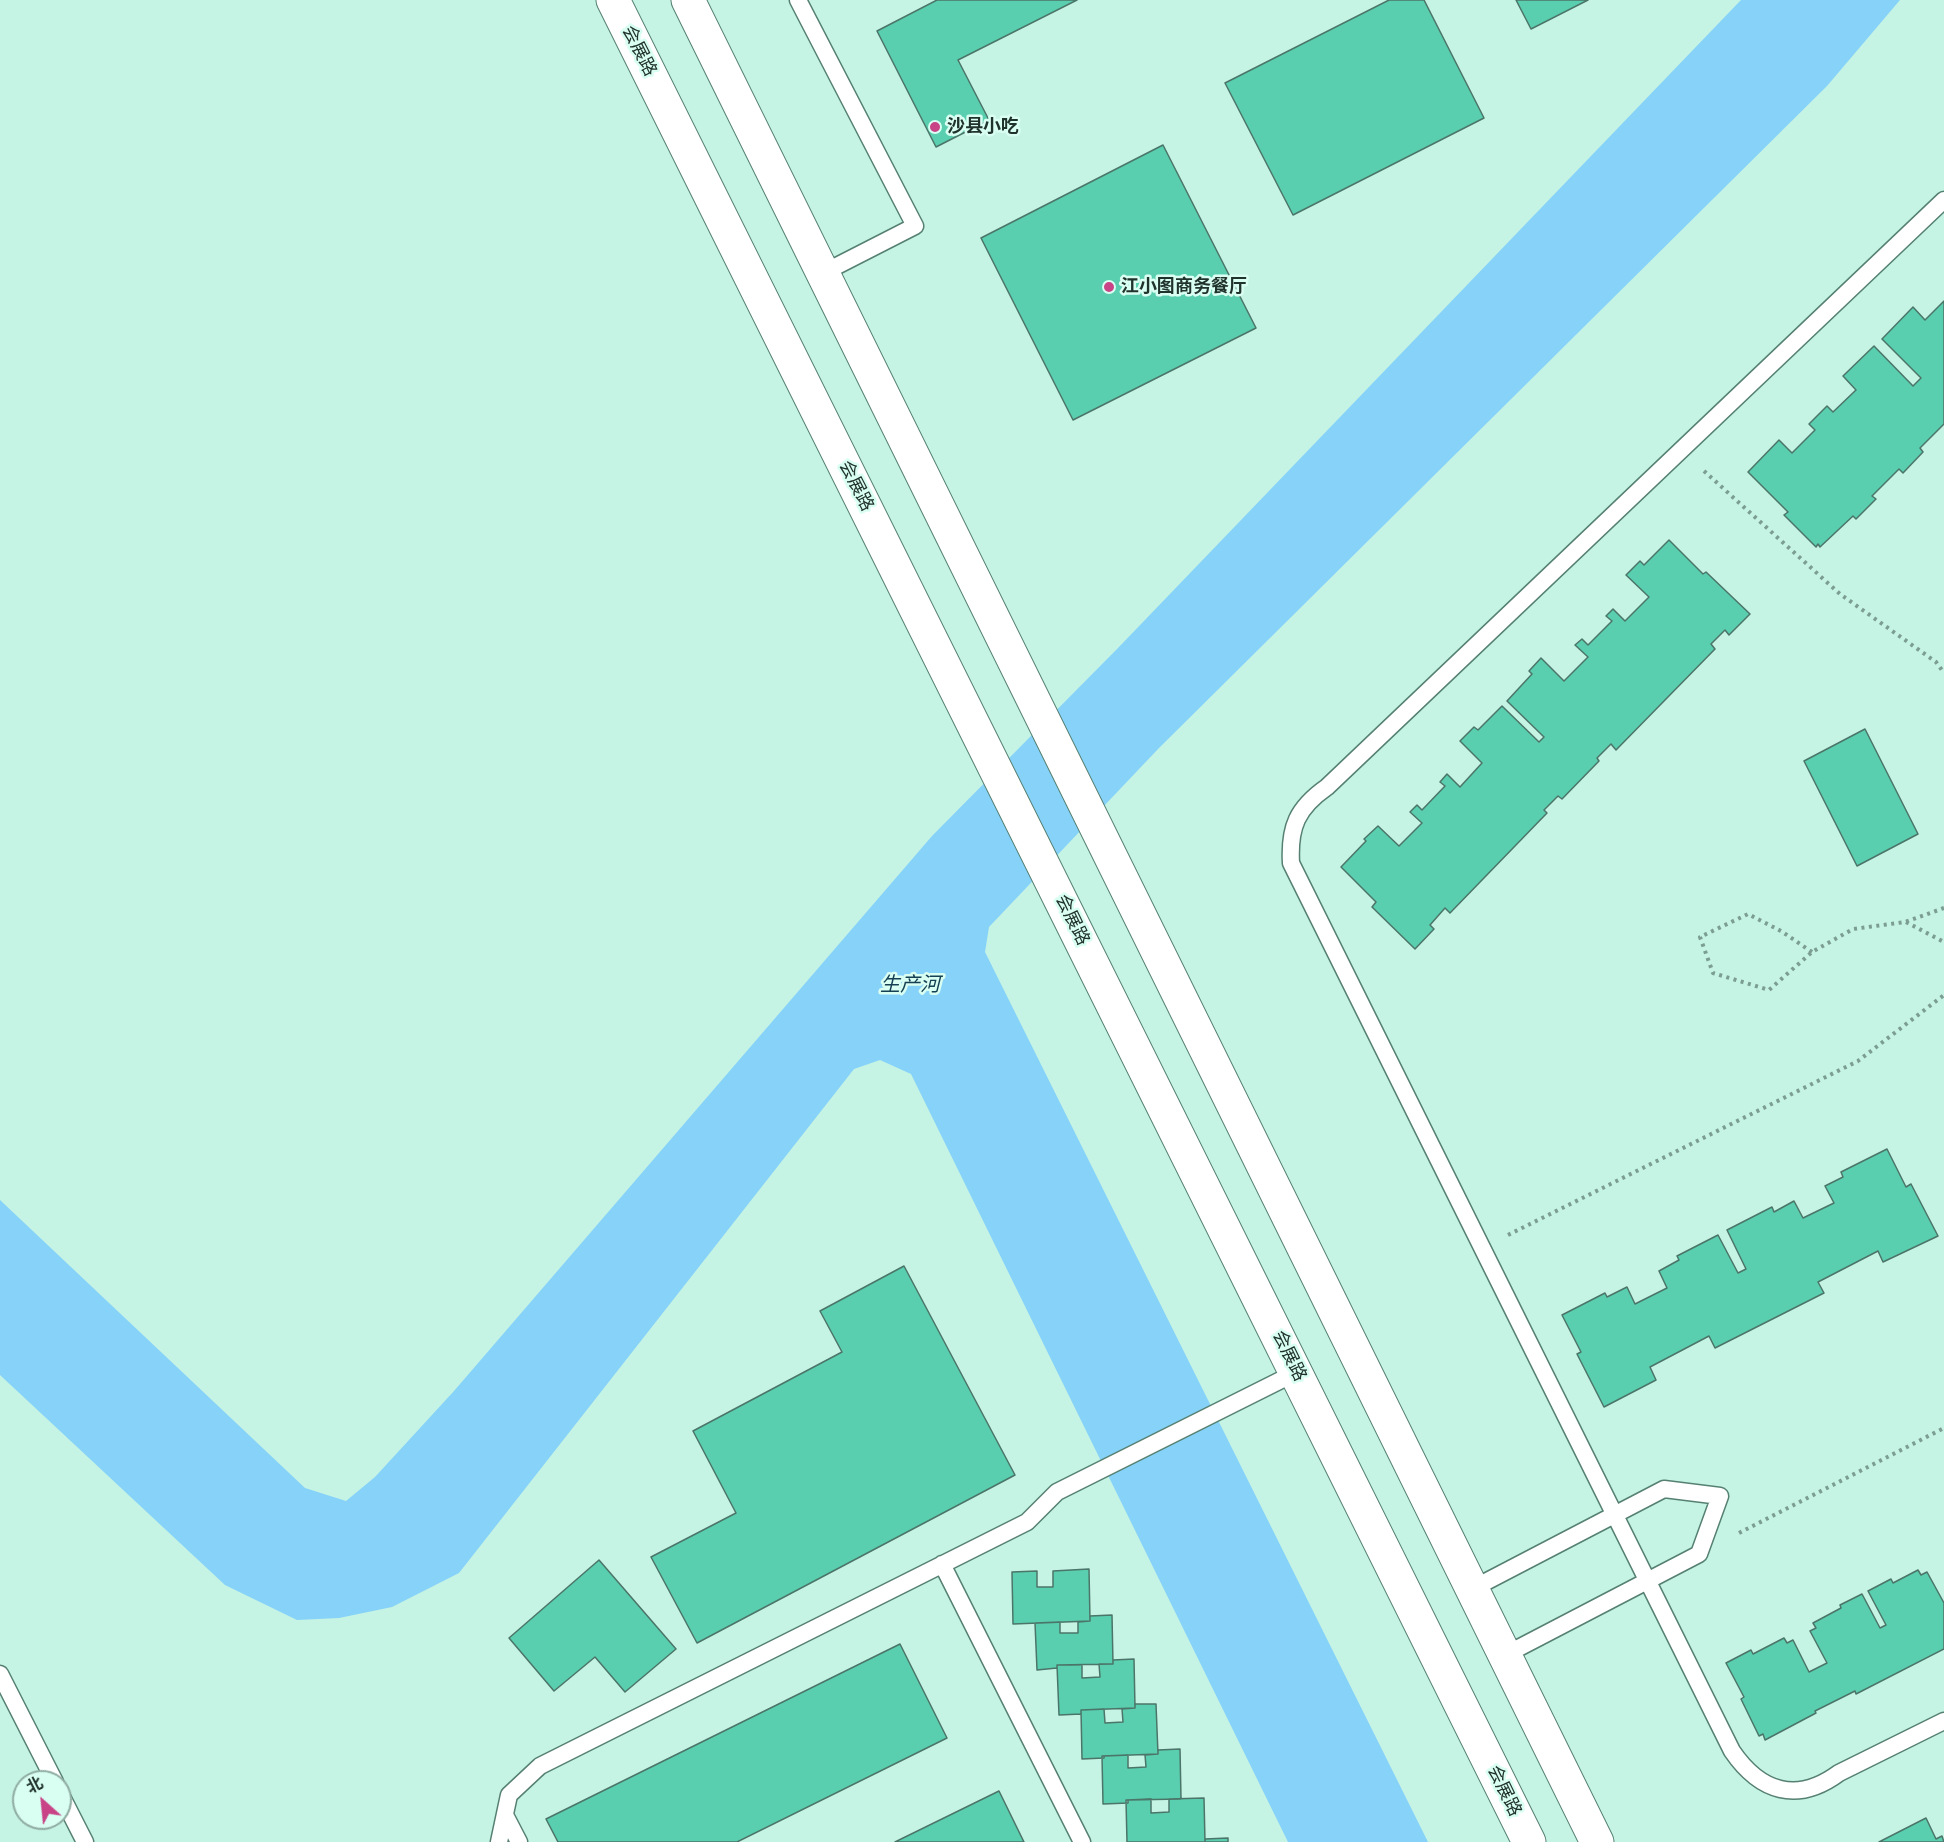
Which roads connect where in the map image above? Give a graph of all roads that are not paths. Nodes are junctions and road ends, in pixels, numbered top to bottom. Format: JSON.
{"nodes":[{"id":1,"x":613,"y":0,"type":"edge"},
{"id":2,"x":688,"y":0,"type":"edge"},
{"id":3,"x":798,"y":0,"type":"edge"},
{"id":4,"x":1944,"y":200,"type":"edge"},
{"id":5,"x":823,"y":273,"type":"junction"},
{"id":6,"x":1297,"y":1372,"type":"junction"},
{"id":7,"x":1615,"y":1515,"type":"junction"},
{"id":8,"x":942,"y":1564,"type":"junction"},
{"id":9,"x":1648,"y":1580,"type":"junction"},
{"id":10,"x":1472,"y":1589,"type":"junction"},
{"id":11,"x":1505,"y":1655,"type":"junction"},
{"id":12,"x":0,"y":1674,"type":"edge"},
{"id":13,"x":6,"y":1702,"type":"edge"},
{"id":14,"x":1944,"y":1721,"type":"edge"},
{"id":15,"x":47,"y":1770,"type":"edge"},
{"id":16,"x":505,"y":1815,"type":"junction"},
{"id":17,"x":72,"y":1817,"type":"edge"},
{"id":18,"x":85,"y":1842,"type":"edge"},
{"id":19,"x":499,"y":1842,"type":"edge"},
{"id":20,"x":519,"y":1842,"type":"edge"},
{"id":21,"x":1082,"y":1842,"type":"edge"},
{"id":22,"x":1529,"y":1842,"type":"edge"},
{"id":23,"x":1597,"y":1842,"type":"edge"}],
"edges":[{"from":1,"to":6,"type":"street","name":"会展路"},
{"from":2,"to":5,"type":"street"},
{"from":3,"to":5,"type":"lane"},
{"from":4,"to":7,"type":"lane"},
{"from":5,"to":10,"type":"street"},
{"from":6,"to":8,"type":"lane"},
{"from":6,"to":22,"type":"street","name":"会展路"},
{"from":7,"to":9,"type":"lane"},
{"from":7,"to":9,"type":"lane"},
{"from":7,"to":10,"type":"lane"},
{"from":8,"to":16,"type":"lane"},
{"from":8,"to":21,"type":"lane"},
{"from":9,"to":11,"type":"lane"},
{"from":9,"to":14,"type":"lane"},
{"from":10,"to":11,"type":"street"},
{"from":11,"to":23,"type":"street"},
{"from":12,"to":13,"type":"lane"},
{"from":13,"to":15,"type":"lane"},
{"from":16,"to":19,"type":"lane"},
{"from":16,"to":20,"type":"lane"},
{"from":17,"to":18,"type":"lane"}]}
